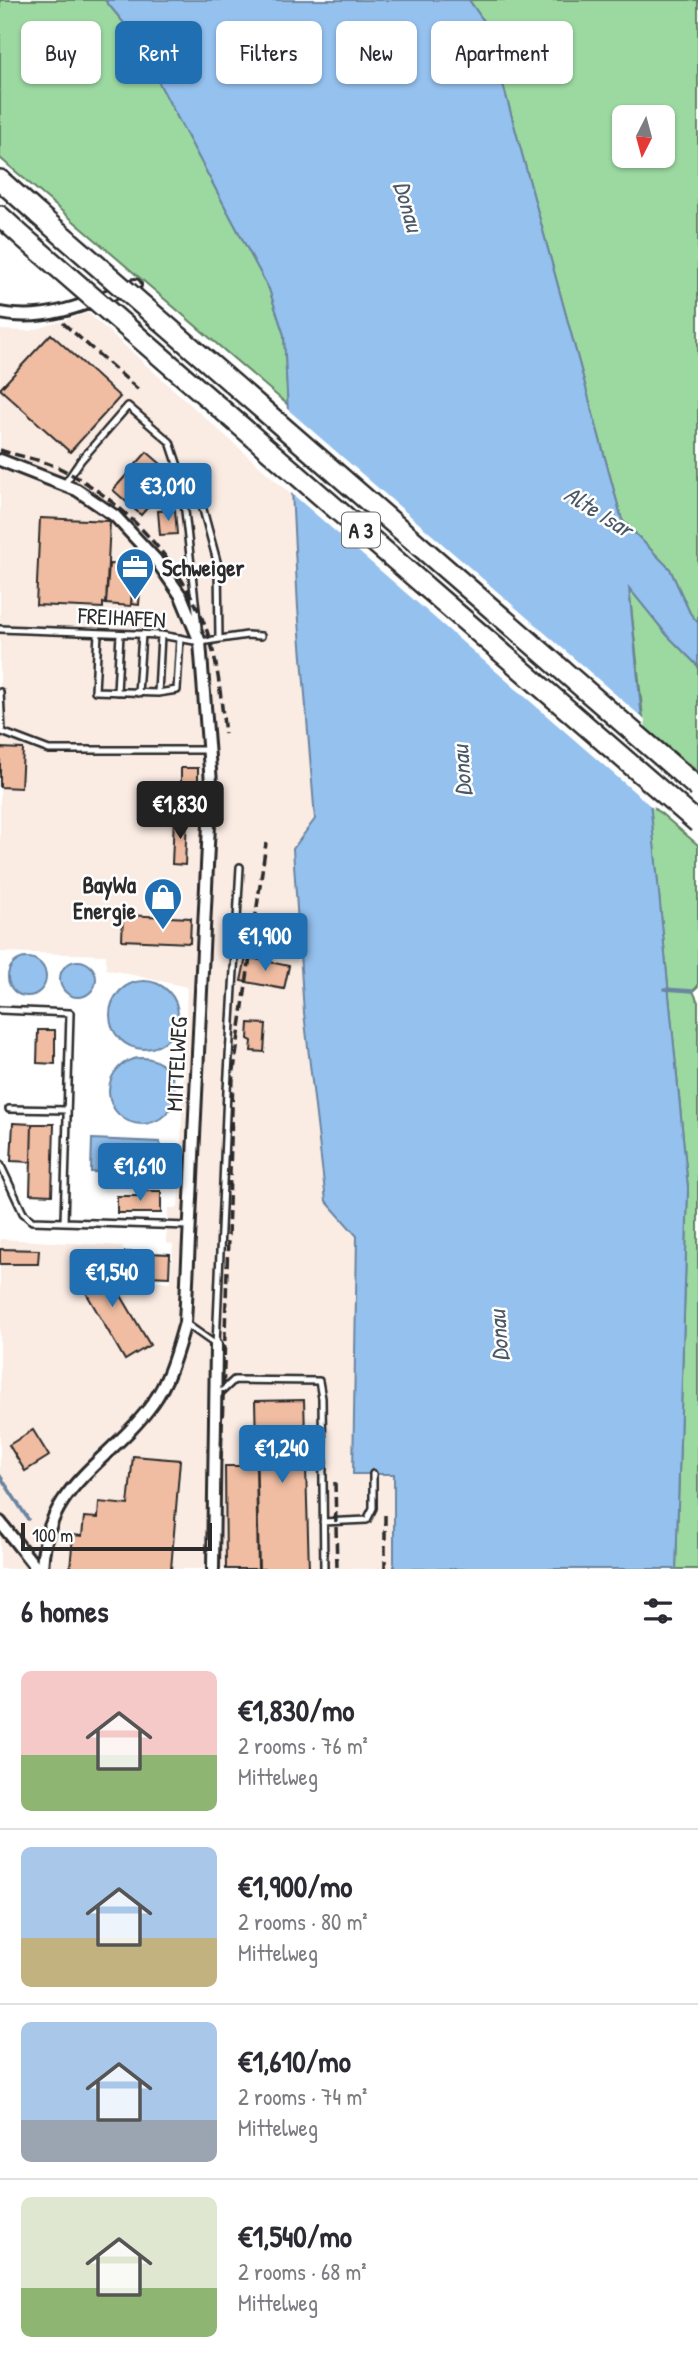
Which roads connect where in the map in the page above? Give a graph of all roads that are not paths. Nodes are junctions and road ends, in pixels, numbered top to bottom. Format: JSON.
{"nodes":[{"id":1,"x":0,"y":180,"type":"edge"},
{"id":2,"x":0,"y":216,"type":"edge"},
{"id":3,"x":135,"y":285,"type":"dead end"},
{"id":4,"x":0,"y":313,"type":"edge"},
{"id":5,"x":0,"y":460,"type":"edge"},
{"id":6,"x":179,"y":469,"type":"junction"},
{"id":7,"x":64,"y":485,"type":"junction"},
{"id":8,"x":0,"y":629,"type":"edge"},
{"id":9,"x":98,"y":633,"type":"junction"},
{"id":10,"x":120,"y":634,"type":"junction"},
{"id":11,"x":142,"y":634,"type":"junction"},
{"id":12,"x":161,"y":635,"type":"junction"},
{"id":13,"x":261,"y":636,"type":"dead end"},
{"id":14,"x":180,"y":638,"type":"junction"},
{"id":15,"x":219,"y":639,"type":"junction"},
{"id":16,"x":200,"y":642,"type":"junction"},
{"id":17,"x":0,"y":692,"type":"edge"},
{"id":18,"x":117,"y":692,"type":"junction"},
{"id":19,"x":138,"y":692,"type":"junction"},
{"id":20,"x":158,"y":693,"type":"junction"},
{"id":21,"x":209,"y":750,"type":"junction"},
{"id":22,"x":698,"y":788,"type":"edge"},
{"id":23,"x":698,"y":823,"type":"edge"},
{"id":24,"x":240,"y":867,"type":"dead end"},
{"id":25,"x":0,"y":1010,"type":"edge"},
{"id":26,"x":9,"y":1109,"type":"dead end"},
{"id":27,"x":67,"y":1110,"type":"junction"},
{"id":28,"x":0,"y":1164,"type":"edge"},
{"id":29,"x":64,"y":1222,"type":"junction"},
{"id":30,"x":189,"y":1226,"type":"junction"},
{"id":31,"x":185,"y":1322,"type":"junction"},
{"id":32,"x":216,"y":1345,"type":"junction"},
{"id":33,"x":214,"y":1399,"type":"junction"},
{"id":34,"x":373,"y":1474,"type":"dead end"},
{"id":35,"x":0,"y":1522,"type":"edge"},
{"id":36,"x":323,"y":1522,"type":"junction"},
{"id":37,"x":40,"y":1569,"type":"edge"},
{"id":38,"x":213,"y":1569,"type":"edge"},
{"id":39,"x":324,"y":1569,"type":"edge"}],
"edges":[{"from":1,"to":22,"type":"highway","number":"A 3","bridge":true},
{"from":2,"to":23,"type":"highway","number":"A 3","bridge":true},
{"from":3,"to":4,"type":"street"},
{"from":5,"to":7,"type":"street","name":"MITTELWEG"},
{"from":6,"to":7,"type":"lane"},
{"from":6,"to":15,"type":"lane"},
{"from":6,"to":16,"type":"lane"},
{"from":7,"to":16,"type":"street","name":"MITTELWEG"},
{"from":8,"to":9,"type":"lane","name":"FREIHAFEN"},
{"from":9,"to":10,"type":"lane","name":"FREIHAFEN"},
{"from":9,"to":18,"type":"lane"},
{"from":10,"to":11,"type":"lane","name":"FREIHAFEN"},
{"from":10,"to":18,"type":"lane"},
{"from":11,"to":12,"type":"lane","name":"FREIHAFEN"},
{"from":11,"to":19,"type":"lane"},
{"from":12,"to":14,"type":"lane","name":"FREIHAFEN"},
{"from":12,"to":20,"type":"lane"},
{"from":13,"to":15,"type":"lane"},
{"from":14,"to":16,"type":"lane","name":"FREIHAFEN"},
{"from":14,"to":20,"type":"lane"},
{"from":15,"to":16,"type":"lane"},
{"from":16,"to":21,"type":"street","name":"MITTELWEG"},
{"from":17,"to":21,"type":"lane"},
{"from":18,"to":19,"type":"lane"},
{"from":19,"to":20,"type":"lane"},
{"from":21,"to":30,"type":"street","name":"MITTELWEG"},
{"from":24,"to":32,"type":"lane"},
{"from":25,"to":27,"type":"lane"},
{"from":26,"to":27,"type":"lane"},
{"from":27,"to":29,"type":"lane"},
{"from":28,"to":29,"type":"lane"},
{"from":29,"to":30,"type":"lane"},
{"from":30,"to":31,"type":"street","name":"MITTELWEG"},
{"from":31,"to":32,"type":"lane"},
{"from":31,"to":37,"type":"street","name":"MITTELWEG"},
{"from":32,"to":33,"type":"street"},
{"from":33,"to":36,"type":"lane"},
{"from":33,"to":38,"type":"street"},
{"from":34,"to":36,"type":"lane"},
{"from":35,"to":37,"type":"street"},
{"from":36,"to":39,"type":"lane"}]}
